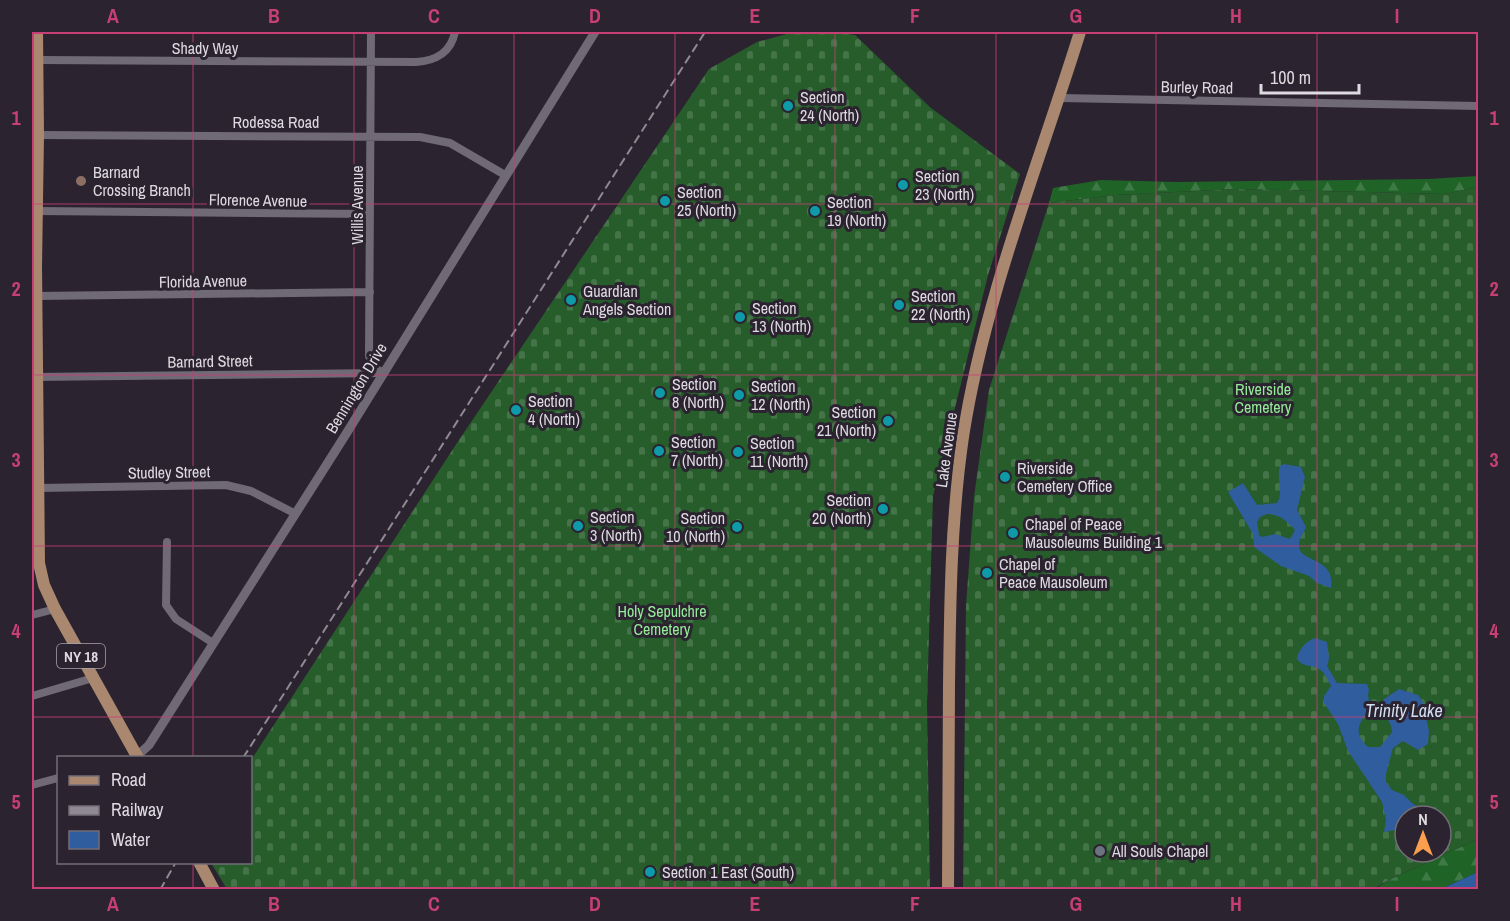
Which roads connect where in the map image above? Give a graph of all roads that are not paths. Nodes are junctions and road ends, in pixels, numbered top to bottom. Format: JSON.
{"nodes":[{"id":1,"x":35,"y":32,"type":"edge"},
{"id":2,"x":372,"y":32,"type":"edge"},
{"id":3,"x":455,"y":32,"type":"edge"},
{"id":4,"x":594,"y":32,"type":"edge"},
{"id":5,"x":1080,"y":32,"type":"edge"},
{"id":6,"x":38,"y":60,"type":"junction"},
{"id":7,"x":371,"y":62,"type":"junction"},
{"id":8,"x":1059,"y":98,"type":"junction"},
{"id":9,"x":1479,"y":106,"type":"edge"},
{"id":10,"x":35,"y":119,"type":"edge"},
{"id":11,"x":38,"y":135,"type":"junction"},
{"id":12,"x":371,"y":136,"type":"junction"},
{"id":13,"x":505,"y":175,"type":"junction"},
{"id":14,"x":35,"y":208,"type":"edge"},
{"id":15,"x":370,"y":214,"type":"junction"},
{"id":16,"x":370,"y":292,"type":"junction"},
{"id":17,"x":35,"y":293,"type":"edge"},
{"id":18,"x":383,"y":372,"type":"junction"},
{"id":19,"x":34,"y":378,"type":"edge"},
{"id":20,"x":35,"y":469,"type":"edge"},
{"id":21,"x":38,"y":488,"type":"junction"},
{"id":22,"x":294,"y":513,"type":"junction"},
{"id":23,"x":167,"y":542,"type":"dead end"},
{"id":24,"x":35,"y":552,"type":"edge"},
{"id":25,"x":55,"y":609,"type":"junction"},
{"id":26,"x":32,"y":615,"type":"edge"},
{"id":27,"x":213,"y":643,"type":"junction"},
{"id":28,"x":93,"y":678,"type":"junction"},
{"id":29,"x":32,"y":696,"type":"edge"},
{"id":30,"x":134,"y":756,"type":"edge"},
{"id":31,"x":136,"y":756,"type":"edge"},
{"id":32,"x":57,"y":778,"type":"edge"},
{"id":33,"x":32,"y":785,"type":"edge"},
{"id":34,"x":200,"y":864,"type":"edge"},
{"id":35,"x":214,"y":890,"type":"edge"},
{"id":36,"x":948,"y":890,"type":"edge"}],
"edges":[{"from":1,"to":6,"type":"main road","number":"NY 18"},
{"from":2,"to":7,"type":"street","name":"Willis Avenue"},
{"from":3,"to":7,"type":"street","name":"Shady Way"},
{"from":4,"to":13,"type":"street","name":"Bennington Drive"},
{"from":5,"to":8,"type":"main road","name":"Lake Avenue"},
{"from":6,"to":7,"type":"street","name":"Shady Way"},
{"from":6,"to":10,"type":"main road","number":"NY 18"},
{"from":7,"to":12,"type":"street","name":"Willis Avenue"},
{"from":8,"to":9,"type":"street","name":"Burley Road"},
{"from":8,"to":36,"type":"main road","name":"Lake Avenue"},
{"from":10,"to":11,"type":"main road","number":"NY 18"},
{"from":11,"to":12,"type":"street","name":"Rodessa Road"},
{"from":11,"to":14,"type":"main road","number":"NY 18"},
{"from":12,"to":13,"type":"street","name":"Rodessa Road"},
{"from":12,"to":15,"type":"street","name":"Willis Avenue"},
{"from":13,"to":18,"type":"street","name":"Bennington Drive"},
{"from":14,"to":15,"type":"street","name":"Florence Avenue"},
{"from":14,"to":17,"type":"main road","number":"NY 18"},
{"from":15,"to":16,"type":"street","name":"Willis Avenue"},
{"from":16,"to":17,"type":"street","name":"Florida Avenue"},
{"from":16,"to":18,"type":"street","name":"Willis Avenue"},
{"from":17,"to":19,"type":"main road","number":"NY 18"},
{"from":18,"to":19,"type":"street","name":"Barnard Street"},
{"from":18,"to":22,"type":"street","name":"Bennington Drive"},
{"from":19,"to":20,"type":"main road","number":"NY 18"},
{"from":20,"to":21,"type":"main road","number":"NY 18"},
{"from":21,"to":22,"type":"street","name":"Studley Street"},
{"from":21,"to":24,"type":"main road","number":"NY 18"},
{"from":22,"to":27,"type":"street","name":"Bennington Drive"},
{"from":23,"to":27,"type":"street"},
{"from":24,"to":25,"type":"main road","number":"NY 18"},
{"from":25,"to":26,"type":"street"},
{"from":25,"to":28,"type":"main road","number":"NY 18"},
{"from":27,"to":31,"type":"street","name":"Bennington Drive"},
{"from":28,"to":29,"type":"street"},
{"from":28,"to":30,"type":"main road","number":"NY 18"},
{"from":32,"to":33,"type":"street"},
{"from":34,"to":35,"type":"main road"}]}
